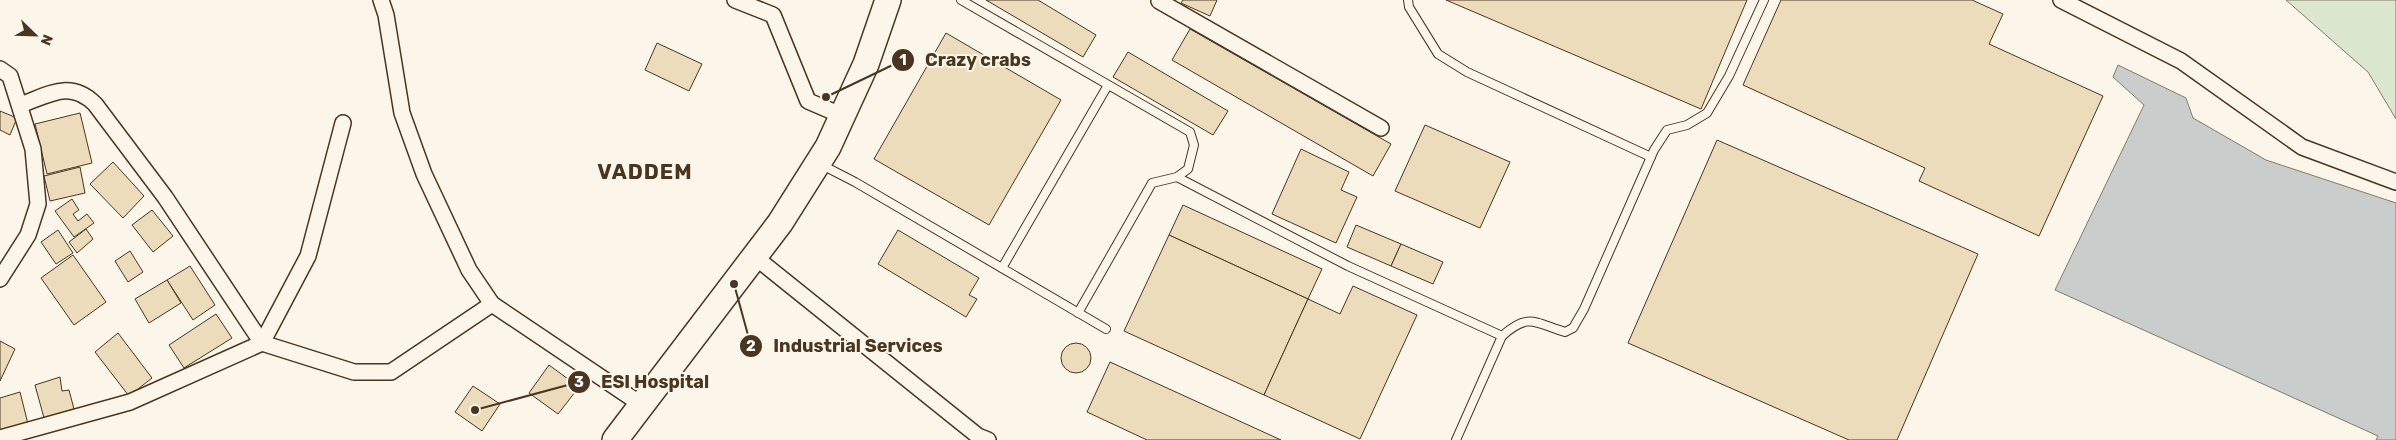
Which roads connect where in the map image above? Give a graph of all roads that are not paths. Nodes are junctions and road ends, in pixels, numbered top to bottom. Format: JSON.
{"nodes":[{"id":1,"x":381,"y":0,"type":"edge"},
{"id":2,"x":735,"y":0,"type":"edge"},
{"id":3,"x":888,"y":0,"type":"edge"},
{"id":4,"x":961,"y":0,"type":"edge"},
{"id":5,"x":1155,"y":0,"type":"edge"},
{"id":6,"x":1408,"y":0,"type":"edge"},
{"id":7,"x":1764,"y":0,"type":"edge"},
{"id":8,"x":2061,"y":0,"type":"edge"},
{"id":9,"x":0,"y":69,"type":"edge"},
{"id":10,"x":1108,"y":85,"type":"junction"},
{"id":11,"x":20,"y":105,"type":"junction"},
{"id":12,"x":843,"y":116,"type":"junction"},
{"id":13,"x":343,"y":124,"type":"dead end"},
{"id":14,"x":1381,"y":128,"type":"dead end"},
{"id":15,"x":1651,"y":157,"type":"junction"},
{"id":16,"x":818,"y":164,"type":"junction"},
{"id":17,"x":1177,"y":177,"type":"junction"},
{"id":18,"x":2396,"y":182,"type":"edge"},
{"id":19,"x":755,"y":257,"type":"junction"},
{"id":20,"x":1002,"y":268,"type":"junction"},
{"id":21,"x":0,"y":279,"type":"edge"},
{"id":22,"x":492,"y":304,"type":"junction"},
{"id":23,"x":1078,"y":313,"type":"junction"},
{"id":24,"x":1106,"y":329,"type":"dead end"},
{"id":25,"x":1502,"y":336,"type":"junction"},
{"id":26,"x":262,"y":343,"type":"junction"},
{"id":27,"x":642,"y":405,"type":"junction"},
{"id":28,"x":0,"y":438,"type":"edge"},
{"id":29,"x":615,"y":440,"type":"edge"},
{"id":30,"x":988,"y":440,"type":"edge"},
{"id":31,"x":1456,"y":440,"type":"edge"}],
"edges":[{"from":1,"to":22,"type":"street"},
{"from":2,"to":12,"type":"street"},
{"from":3,"to":12,"type":"main road"},
{"from":4,"to":10,"type":"lane"},
{"from":5,"to":14,"type":"street"},
{"from":6,"to":15,"type":"lane"},
{"from":7,"to":15,"type":"lane"},
{"from":8,"to":18,"type":"street"},
{"from":9,"to":11,"type":"street"},
{"from":10,"to":17,"type":"lane"},
{"from":10,"to":20,"type":"lane"},
{"from":11,"to":21,"type":"street"},
{"from":11,"to":26,"type":"street"},
{"from":12,"to":16,"type":"main road"},
{"from":13,"to":26,"type":"street"},
{"from":15,"to":25,"type":"lane"},
{"from":16,"to":19,"type":"main road"},
{"from":16,"to":20,"type":"lane"},
{"from":17,"to":23,"type":"lane"},
{"from":17,"to":25,"type":"lane"},
{"from":19,"to":27,"type":"main road"},
{"from":19,"to":30,"type":"street"},
{"from":20,"to":23,"type":"lane"},
{"from":22,"to":26,"type":"street"},
{"from":22,"to":27,"type":"street"},
{"from":23,"to":24,"type":"lane"},
{"from":25,"to":31,"type":"lane"},
{"from":26,"to":28,"type":"street"},
{"from":27,"to":29,"type":"main road"}]}
